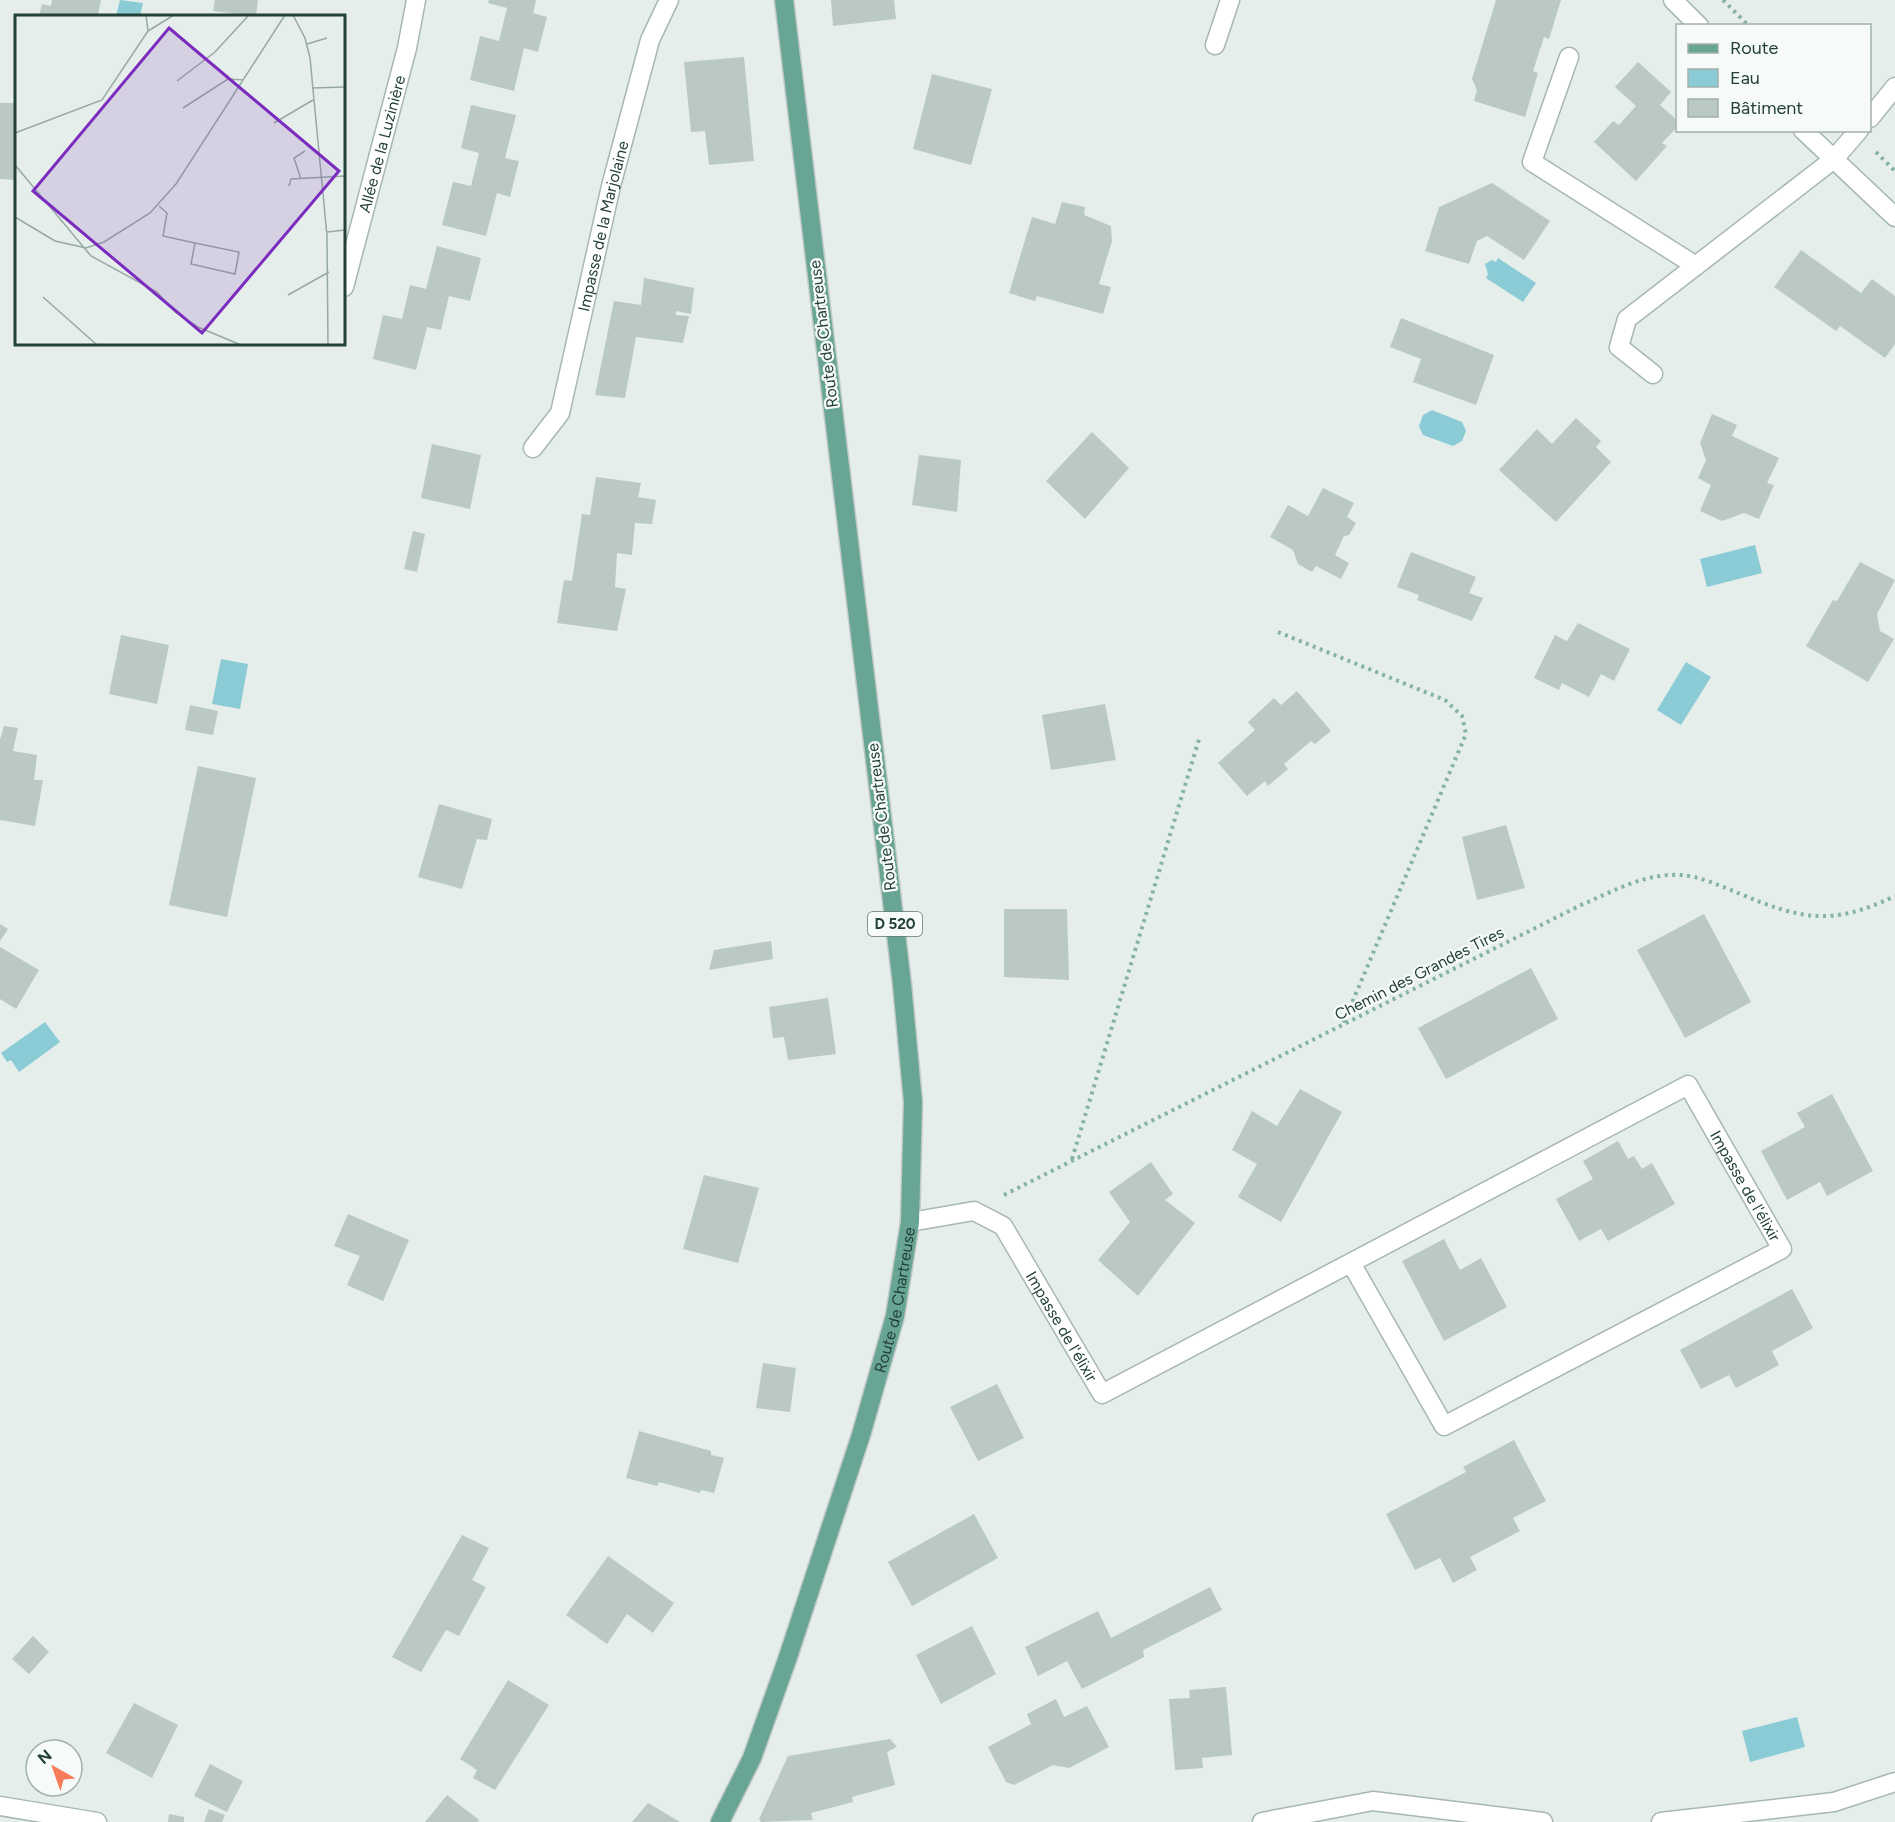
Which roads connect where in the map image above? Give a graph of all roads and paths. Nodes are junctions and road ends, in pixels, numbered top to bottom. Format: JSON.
{"nodes":[{"id":1,"x":416,"y":0,"type":"edge"},
{"id":2,"x":669,"y":0,"type":"edge"},
{"id":3,"x":784,"y":0,"type":"edge"},
{"id":4,"x":1230,"y":0,"type":"edge"},
{"id":5,"x":1673,"y":0,"type":"edge"},
{"id":6,"x":1723,"y":0,"type":"edge"},
{"id":7,"x":1697,"y":24,"type":"edge"},
{"id":8,"x":1747,"y":24,"type":"edge"},
{"id":9,"x":1215,"y":45,"type":"dead end"},
{"id":10,"x":1569,"y":57,"type":"dead end"},
{"id":11,"x":1895,"y":87,"type":"edge"},
{"id":12,"x":1871,"y":116,"type":"edge"},
{"id":13,"x":1805,"y":132,"type":"edge"},
{"id":14,"x":1857,"y":132,"type":"edge"},
{"id":15,"x":1834,"y":159,"type":"junction"},
{"id":16,"x":1895,"y":217,"type":"edge"},
{"id":17,"x":1696,"y":266,"type":"junction"},
{"id":18,"x":345,"y":283,"type":"edge"},
{"id":19,"x":1653,"y":374,"type":"dead end"},
{"id":20,"x":533,"y":448,"type":"dead end"},
{"id":21,"x":1278,"y":632,"type":"dead end"},
{"id":22,"x":1200,"y":736,"type":"dead end"},
{"id":23,"x":1895,"y":896,"type":"edge"},
{"id":24,"x":1343,"y":1025,"type":"junction"},
{"id":25,"x":1071,"y":1160,"type":"junction"},
{"id":26,"x":974,"y":1211,"type":"junction"},
{"id":27,"x":910,"y":1222,"type":"junction"},
{"id":28,"x":1351,"y":1263,"type":"junction"},
{"id":29,"x":1895,"y":1782,"type":"edge"},
{"id":30,"x":0,"y":1806,"type":"edge"},
{"id":31,"x":96,"y":1822,"type":"edge"},
{"id":32,"x":720,"y":1822,"type":"edge"},
{"id":33,"x":1262,"y":1822,"type":"edge"},
{"id":34,"x":1544,"y":1822,"type":"edge"},
{"id":35,"x":1661,"y":1822,"type":"edge"}],
"edges":[{"from":1,"to":18,"type":"street","name":"Allée de la Luzinière"},
{"from":2,"to":20,"type":"street","name":"Impasse de la Marjolaine"},
{"from":3,"to":27,"type":"main road","name":"Route de Chartreuse","number":"D 520"},
{"from":4,"to":9,"type":"street"},
{"from":5,"to":7,"type":"street"},
{"from":6,"to":8,"type":"path"},
{"from":10,"to":17,"type":"street"},
{"from":11,"to":12,"type":"street"},
{"from":13,"to":15,"type":"street"},
{"from":14,"to":15,"type":"street"},
{"from":15,"to":16,"type":"street"},
{"from":15,"to":17,"type":"street"},
{"from":17,"to":19,"type":"street"},
{"from":21,"to":24,"type":"path"},
{"from":22,"to":25,"type":"path"},
{"from":23,"to":24,"type":"path","name":"Chemin des Grandes Tires"},
{"from":24,"to":25,"type":"path","name":"Chemin des Grandes Tires"},
{"from":25,"to":26,"type":"path","name":"Chemin des Grandes Tires"},
{"from":26,"to":27,"type":"street"},
{"from":26,"to":28,"type":"street","name":"Impasse de l'élixir"},
{"from":27,"to":32,"type":"main road","name":"Route de Chartreuse","number":"D 520"},
{"from":28,"to":28,"type":"street","name":"Impasse de l'élixir"},
{"from":29,"to":35,"type":"street"},
{"from":30,"to":31,"type":"street"},
{"from":33,"to":34,"type":"street"}]}
